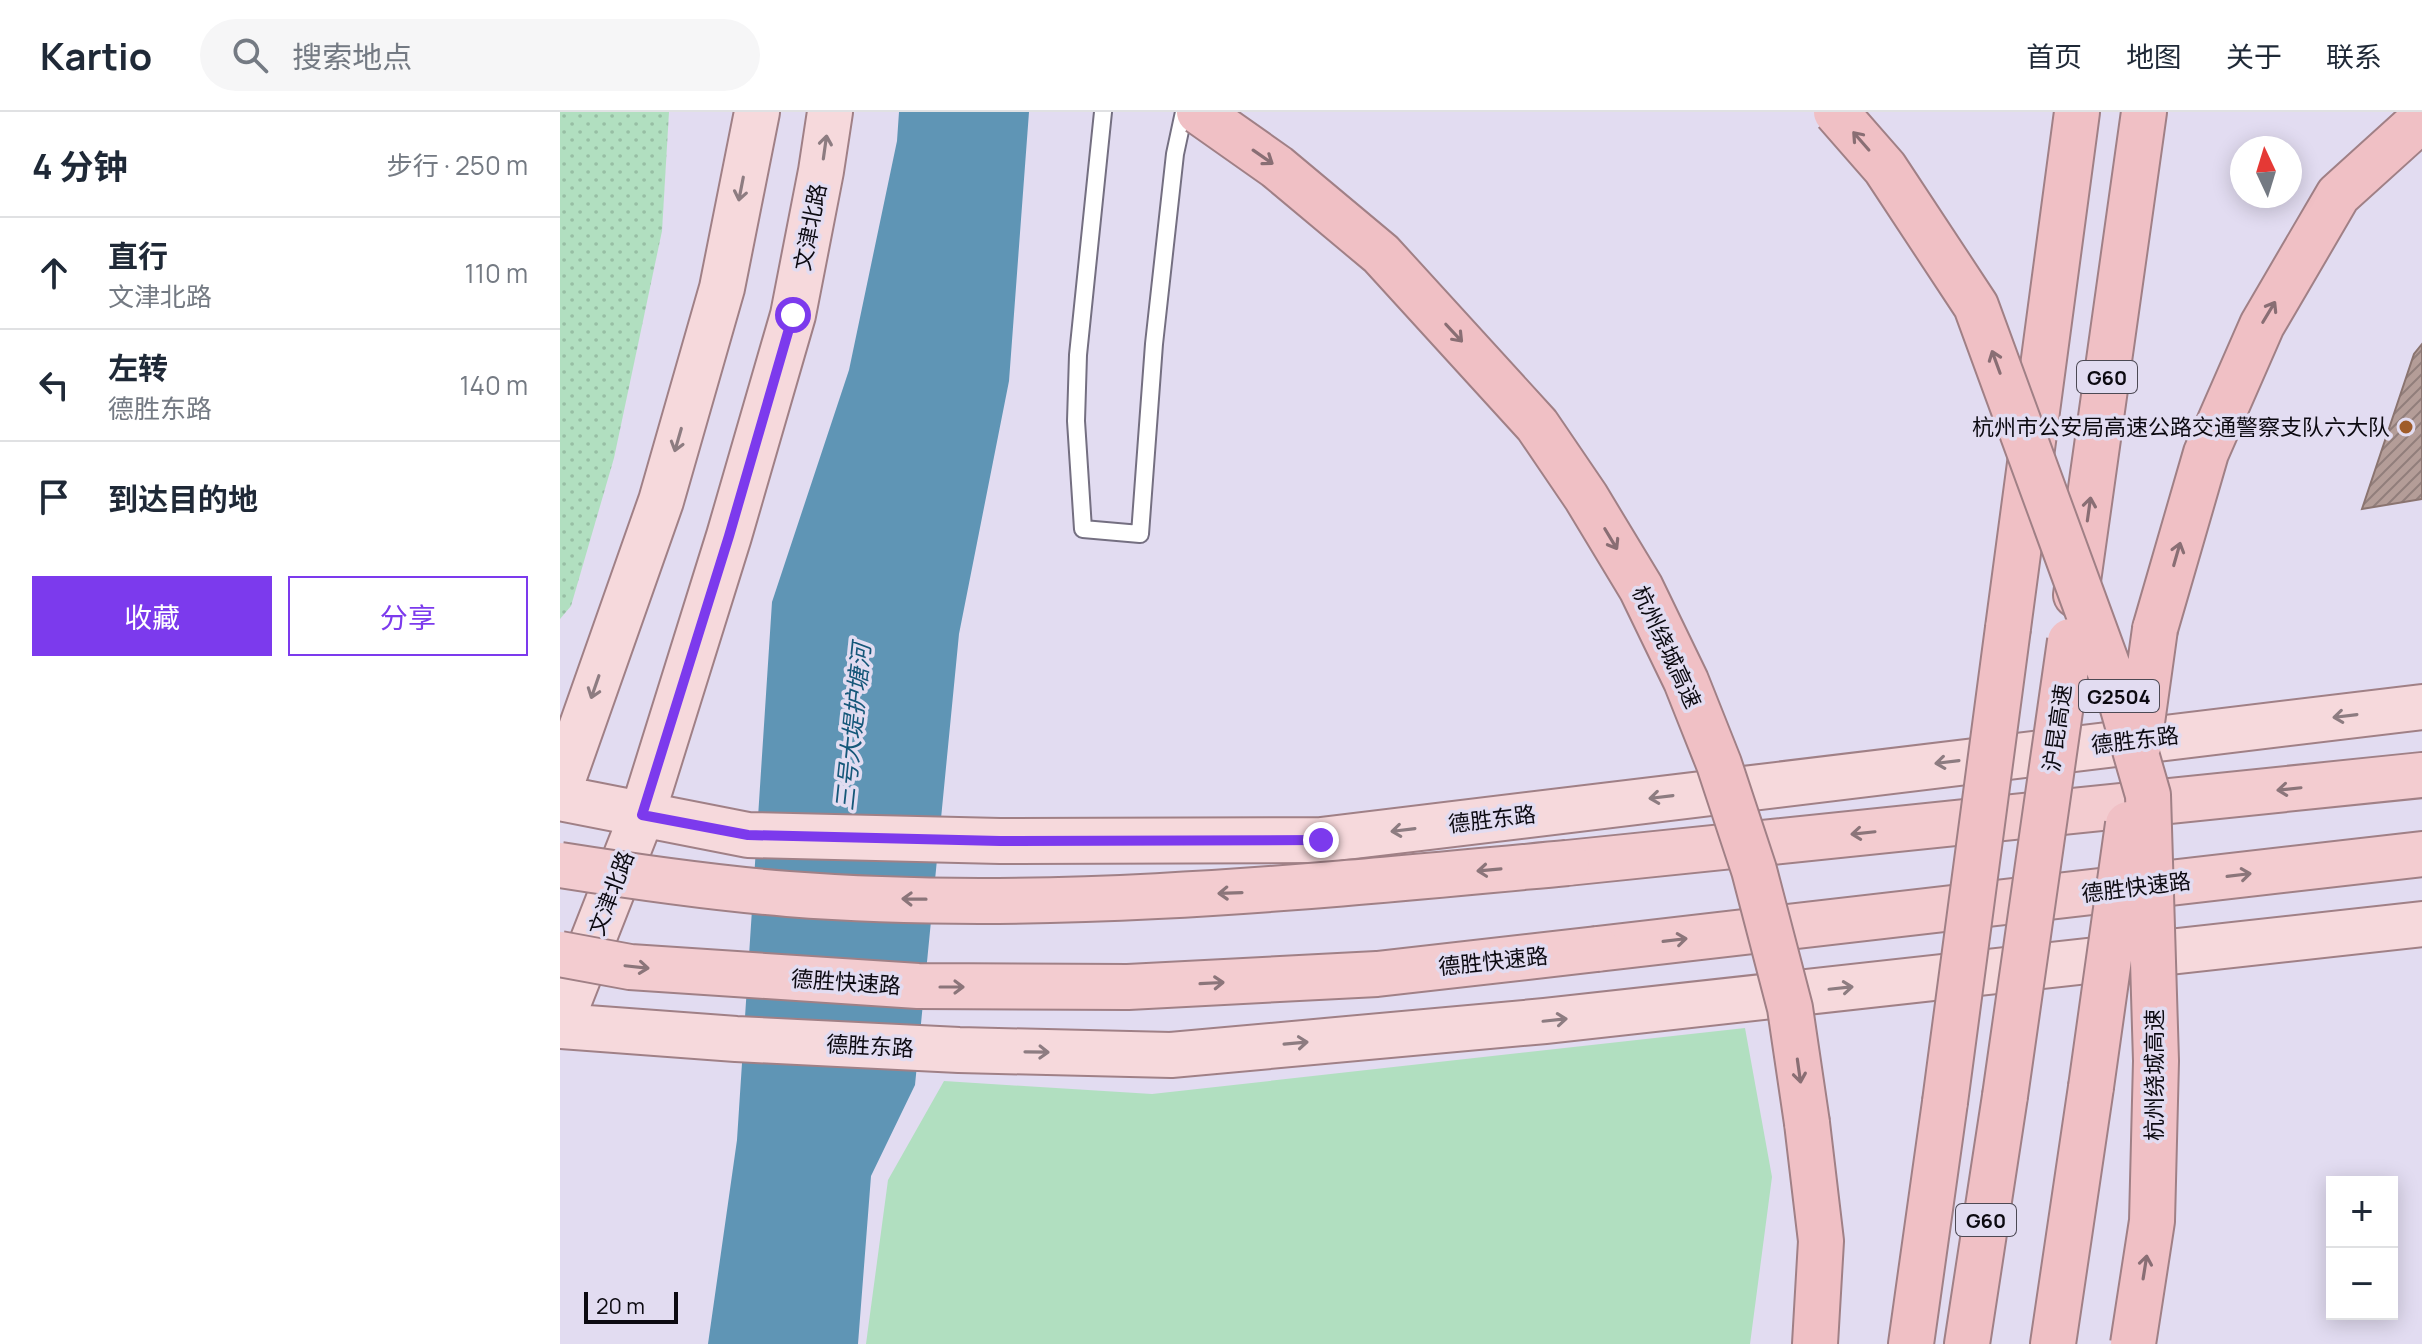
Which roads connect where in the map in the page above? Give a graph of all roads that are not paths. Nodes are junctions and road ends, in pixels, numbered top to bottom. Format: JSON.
{"nodes":[{"id":1,"x":757,"y":112,"type":"edge"},
{"id":2,"x":830,"y":112,"type":"edge"},
{"id":3,"x":1103,"y":112,"type":"edge"},
{"id":4,"x":1184,"y":112,"type":"edge"},
{"id":5,"x":1199,"y":112,"type":"edge"},
{"id":6,"x":1836,"y":112,"type":"edge"},
{"id":7,"x":2077,"y":112,"type":"edge"},
{"id":8,"x":2144,"y":112,"type":"edge"},
{"id":9,"x":2422,"y":119,"type":"edge"},
{"id":10,"x":2422,"y":707,"type":"edge"},
{"id":11,"x":2422,"y":775,"type":"edge"},
{"id":12,"x":560,"y":788,"type":"edge"},
{"id":13,"x":560,"y":798,"type":"edge"},
{"id":14,"x":642,"y":815,"type":"junction"},
{"id":15,"x":2422,"y":854,"type":"edge"},
{"id":16,"x":560,"y":865,"type":"edge"},
{"id":17,"x":2422,"y":924,"type":"edge"},
{"id":18,"x":560,"y":954,"type":"edge"},
{"id":19,"x":560,"y":1025,"type":"edge"},
{"id":20,"x":1815,"y":1344,"type":"edge"},
{"id":21,"x":1911,"y":1344,"type":"edge"},
{"id":22,"x":1967,"y":1344,"type":"edge"},
{"id":23,"x":2053,"y":1344,"type":"edge"},
{"id":24,"x":2133,"y":1344,"type":"edge"}],
"edges":[{"from":1,"to":12,"type":"main road","one_way":true},
{"from":14,"to":2,"type":"main road","name":"文津北路","one_way":true},
{"from":3,"to":4,"type":"lane"},
{"from":5,"to":20,"type":"highway","name":"杭州绕城高速","one_way":true,"bridge":true},
{"from":24,"to":6,"type":"highway","name":"杭州绕城高速","number":"G2504","one_way":true,"bridge":true},
{"from":7,"to":21,"type":"highway","number":"G60","bridge":true},
{"from":22,"to":8,"type":"highway","name":"沪昆高速","number":"G60","one_way":true,"bridge":true},
{"from":23,"to":9,"type":"highway","one_way":true,"bridge":true},
{"from":10,"to":14,"type":"main road","name":"德胜东路","one_way":true},
{"from":11,"to":16,"type":"highway","one_way":true,"bridge":true},
{"from":13,"to":14,"type":"main road","name":"德胜东路"},
{"from":14,"to":19,"type":"main road","name":"文津北路"},
{"from":18,"to":15,"type":"highway","name":"德胜快速路","one_way":true,"bridge":true},
{"from":19,"to":17,"type":"main road","name":"德胜东路","one_way":true}]}
